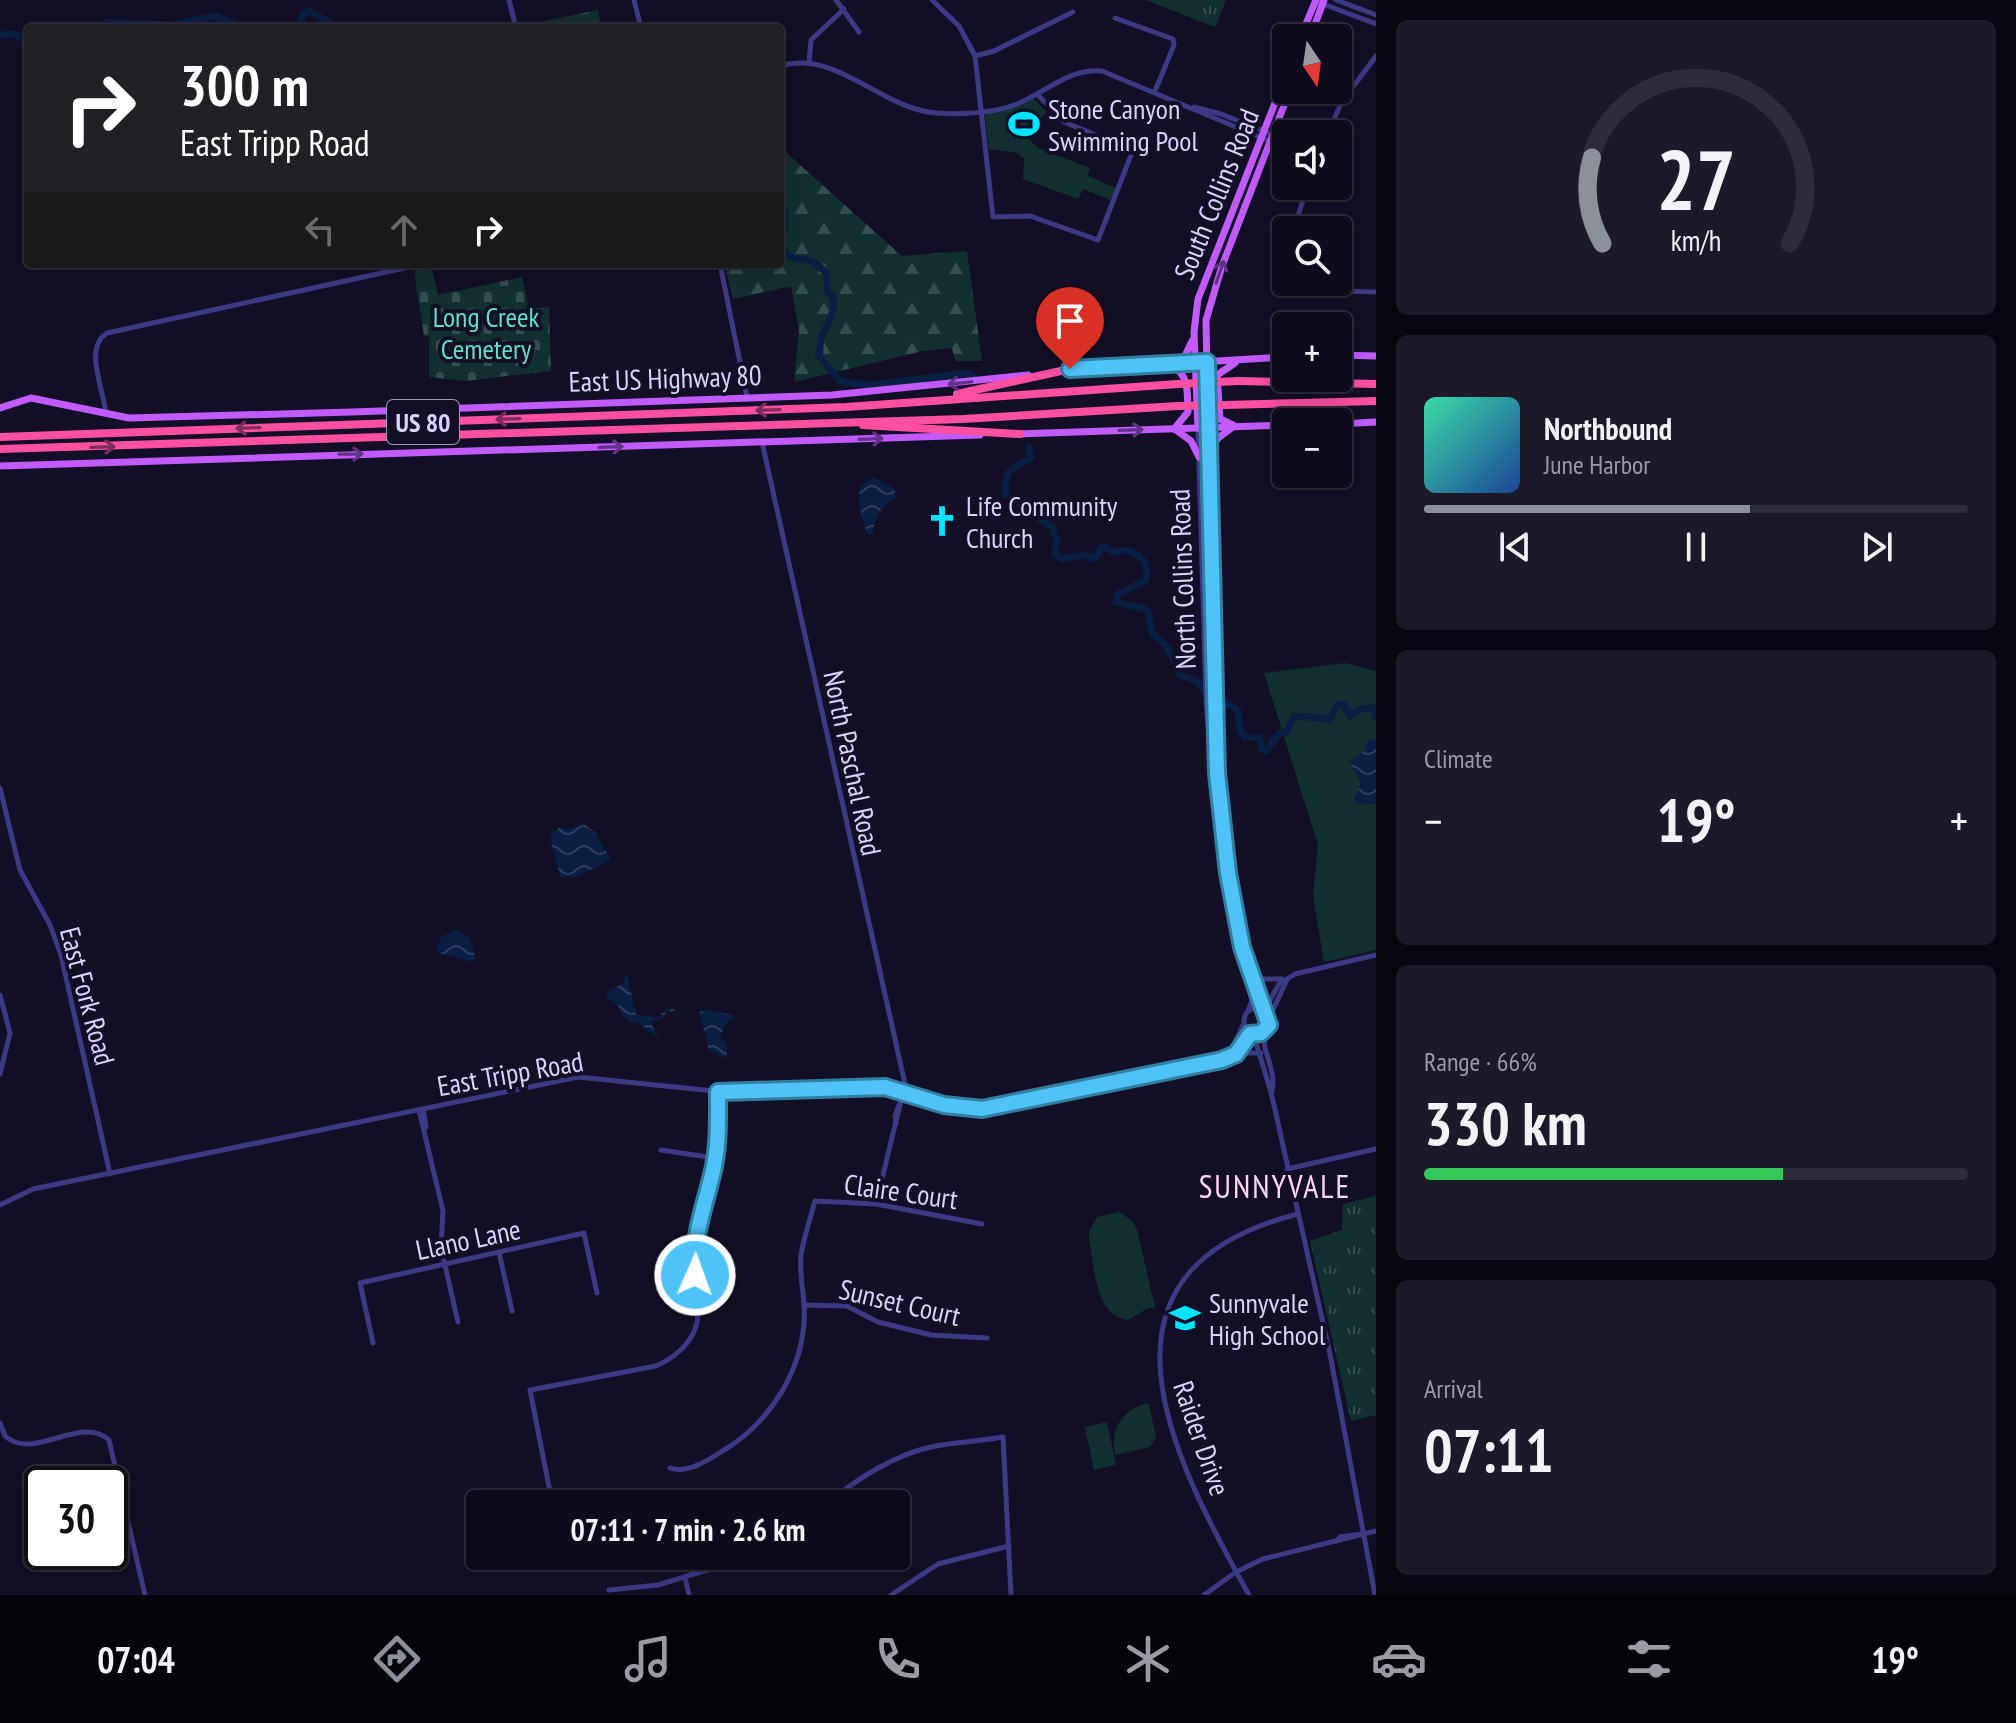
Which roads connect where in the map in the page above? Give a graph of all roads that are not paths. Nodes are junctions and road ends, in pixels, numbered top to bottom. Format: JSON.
{"nodes":[{"id":1,"x":509,"y":0,"type":"edge"},
{"id":2,"x":634,"y":0,"type":"edge"},
{"id":3,"x":836,"y":0,"type":"edge"},
{"id":4,"x":1336,"y":0,"type":"edge"},
{"id":5,"x":935,"y":1,"type":"edge"},
{"id":6,"x":1318,"y":1,"type":"edge"},
{"id":7,"x":844,"y":9,"type":"junction"},
{"id":8,"x":1073,"y":12,"type":"dead end"},
{"id":9,"x":1376,"y":15,"type":"edge"},
{"id":10,"x":1115,"y":18,"type":"dead end"},
{"id":11,"x":515,"y":24,"type":"edge"},
{"id":12,"x":640,"y":24,"type":"edge"},
{"id":13,"x":1307,"y":24,"type":"edge"},
{"id":14,"x":1313,"y":24,"type":"edge"},
{"id":15,"x":1376,"y":24,"type":"edge"},
{"id":16,"x":859,"y":32,"type":"dead end"},
{"id":17,"x":975,"y":56,"type":"junction"},
{"id":18,"x":1376,"y":56,"type":"edge"},
{"id":19,"x":809,"y":63,"type":"junction"},
{"id":20,"x":784,"y":66,"type":"edge"},
{"id":21,"x":1155,"y":91,"type":"junction"},
{"id":22,"x":1037,"y":94,"type":"junction"},
{"id":23,"x":1277,"y":104,"type":"edge"},
{"id":24,"x":1283,"y":104,"type":"edge"},
{"id":25,"x":982,"y":110,"type":"junction"},
{"id":26,"x":1334,"y":120,"type":"edge"},
{"id":27,"x":1267,"y":136,"type":"junction"},
{"id":28,"x":1272,"y":137,"type":"edge"},
{"id":29,"x":1272,"y":139,"type":"edge"},
{"id":30,"x":1226,"y":242,"type":"junction"},
{"id":31,"x":405,"y":268,"type":"edge"},
{"id":32,"x":721,"y":268,"type":"edge"},
{"id":33,"x":1352,"y":291,"type":"edge"},
{"id":34,"x":1376,"y":292,"type":"edge"},
{"id":35,"x":1194,"y":332,"type":"junction"},
{"id":36,"x":1207,"y":343,"type":"junction"},
{"id":37,"x":1352,"y":355,"type":"edge"},
{"id":38,"x":1376,"y":356,"type":"edge"},
{"id":39,"x":1272,"y":358,"type":"edge"},
{"id":40,"x":1243,"y":360,"type":"junction"},
{"id":41,"x":1207,"y":362,"type":"junction"},
{"id":42,"x":1195,"y":363,"type":"junction"},
{"id":43,"x":1166,"y":364,"type":"junction"},
{"id":44,"x":1070,"y":369,"type":"junction"},
{"id":45,"x":1376,"y":384,"type":"edge"},
{"id":46,"x":747,"y":397,"type":"junction"},
{"id":47,"x":1376,"y":401,"type":"edge"},
{"id":48,"x":846,"y":407,"type":"junction"},
{"id":49,"x":0,"y":408,"type":"edge"},
{"id":50,"x":106,"y":416,"type":"junction"},
{"id":51,"x":846,"y":422,"type":"junction"},
{"id":52,"x":1376,"y":422,"type":"edge"},
{"id":53,"x":1352,"y":423,"type":"edge"},
{"id":54,"x":1272,"y":425,"type":"edge"},
{"id":55,"x":1235,"y":426,"type":"junction"},
{"id":56,"x":1208,"y":427,"type":"junction"},
{"id":57,"x":1198,"y":428,"type":"junction"},
{"id":58,"x":1174,"y":429,"type":"junction"},
{"id":59,"x":1020,"y":434,"type":"junction"},
{"id":60,"x":0,"y":437,"type":"edge"},
{"id":61,"x":762,"y":442,"type":"junction"},
{"id":62,"x":0,"y":451,"type":"edge"},
{"id":63,"x":1208,"y":455,"type":"junction"},
{"id":64,"x":1199,"y":457,"type":"junction"},
{"id":65,"x":0,"y":466,"type":"edge"},
{"id":66,"x":1204,"y":593,"type":"junction"},
{"id":67,"x":1212,"y":593,"type":"junction"},
{"id":68,"x":1211,"y":721,"type":"junction"},
{"id":69,"x":0,"y":788,"type":"edge"},
{"id":70,"x":1238,"y":940,"type":"junction"},
{"id":71,"x":1376,"y":955,"type":"edge"},
{"id":72,"x":1251,"y":979,"type":"junction"},
{"id":73,"x":1287,"y":979,"type":"junction"},
{"id":74,"x":0,"y":995,"type":"edge"},
{"id":75,"x":1264,"y":1010,"type":"junction"},
{"id":76,"x":1248,"y":1011,"type":"junction"},
{"id":77,"x":1269,"y":1018,"type":"junction"},
{"id":78,"x":1244,"y":1022,"type":"junction"},
{"id":79,"x":1264,"y":1031,"type":"junction"},
{"id":80,"x":1253,"y":1033,"type":"junction"},
{"id":81,"x":1261,"y":1053,"type":"junction"},
{"id":82,"x":1236,"y":1054,"type":"junction"},
{"id":83,"x":1222,"y":1060,"type":"junction"},
{"id":84,"x":0,"y":1074,"type":"edge"},
{"id":85,"x":718,"y":1092,"type":"junction"},
{"id":86,"x":905,"y":1092,"type":"junction"},
{"id":87,"x":1271,"y":1092,"type":"junction"},
{"id":88,"x":421,"y":1110,"type":"junction"},
{"id":89,"x":1376,"y":1149,"type":"edge"},
{"id":90,"x":661,"y":1150,"type":"dead end"},
{"id":91,"x":715,"y":1158,"type":"junction"},
{"id":92,"x":1287,"y":1169,"type":"junction"},
{"id":93,"x":110,"y":1174,"type":"junction"},
{"id":94,"x":876,"y":1204,"type":"junction"},
{"id":95,"x":0,"y":1205,"type":"edge"},
{"id":96,"x":1298,"y":1214,"type":"junction"},
{"id":97,"x":982,"y":1224,"type":"dead end"},
{"id":98,"x":499,"y":1252,"type":"junction"},
{"id":99,"x":444,"y":1264,"type":"junction"},
{"id":100,"x":597,"y":1293,"type":"dead end"},
{"id":101,"x":804,"y":1305,"type":"junction"},
{"id":102,"x":512,"y":1311,"type":"dead end"},
{"id":103,"x":458,"y":1322,"type":"dead end"},
{"id":104,"x":987,"y":1338,"type":"dead end"},
{"id":105,"x":373,"y":1343,"type":"dead end"},
{"id":106,"x":0,"y":1423,"type":"edge"},
{"id":107,"x":670,"y":1468,"type":"dead end"},
{"id":108,"x":551,"y":1490,"type":"edge"},
{"id":109,"x":845,"y":1490,"type":"edge"},
{"id":110,"x":1376,"y":1531,"type":"edge"},
{"id":111,"x":1363,"y":1534,"type":"junction"},
{"id":112,"x":1009,"y":1546,"type":"junction"},
{"id":113,"x":710,"y":1570,"type":"edge"},
{"id":114,"x":1236,"y":1572,"type":"junction"},
{"id":115,"x":685,"y":1578,"type":"junction"},
{"id":116,"x":609,"y":1590,"type":"dead end"},
{"id":117,"x":145,"y":1595,"type":"edge"},
{"id":118,"x":689,"y":1595,"type":"edge"},
{"id":119,"x":891,"y":1595,"type":"edge"},
{"id":120,"x":1011,"y":1595,"type":"edge"},
{"id":121,"x":1204,"y":1595,"type":"edge"},
{"id":122,"x":1249,"y":1595,"type":"edge"},
{"id":123,"x":1375,"y":1595,"type":"edge"}],
"edges":[{"from":1,"to":11,"type":"street"},
{"from":2,"to":12,"type":"street"},
{"from":3,"to":7,"type":"street"},
{"from":4,"to":9,"type":"street"},
{"from":5,"to":17,"type":"street"},
{"from":6,"to":13,"type":"main road"},
{"from":6,"to":14,"type":"main road"},
{"from":6,"to":15,"type":"street"},
{"from":7,"to":16,"type":"street"},
{"from":7,"to":19,"type":"street"},
{"from":8,"to":17,"type":"street"},
{"from":10,"to":21,"type":"street"},
{"from":17,"to":25,"type":"street"},
{"from":18,"to":26,"type":"street"},
{"from":19,"to":20,"type":"street"},
{"from":19,"to":25,"type":"street"},
{"from":21,"to":22,"type":"street"},
{"from":21,"to":27,"type":"street"},
{"from":22,"to":25,"type":"street"},
{"from":22,"to":25,"type":"street"},
{"from":23,"to":27,"type":"main road","name":"South Collins Road"},
{"from":24,"to":27,"type":"main road","name":"South Collins Road"},
{"from":27,"to":28,"type":"street"},
{"from":27,"to":29,"type":"street"},
{"from":27,"to":30,"type":"main road","name":"South Collins Road"},
{"from":30,"to":35,"type":"main road","name":"South Collins Road"},
{"from":36,"to":30,"type":"main road","name":"South Collins Road","one_way":true},
{"from":31,"to":50,"type":"street"},
{"from":32,"to":46,"type":"street"},
{"from":33,"to":34,"type":"street"},
{"from":35,"to":42,"type":"main road","name":"South Collins Road"},
{"from":35,"to":43,"type":"main road"},
{"from":36,"to":40,"type":"main road"},
{"from":36,"to":41,"type":"main road","name":"South Collins Road"},
{"from":37,"to":38,"type":"main road"},
{"from":39,"to":40,"type":"main road","name":"East US Highway 80"},
{"from":40,"to":41,"type":"main road","name":"East US Highway 80"},
{"from":40,"to":55,"type":"main road"},
{"from":41,"to":42,"type":"main road","name":"East US Highway 80"},
{"from":41,"to":56,"type":"main road","name":"South Collins Road"},
{"from":42,"to":43,"type":"main road","name":"East US Highway 80"},
{"from":42,"to":57,"type":"main road","name":"South Collins Road"},
{"from":43,"to":44,"type":"main road","name":"East US Highway 80"},
{"from":43,"to":58,"type":"main road"},
{"from":44,"to":46,"type":"main road","name":"East US Highway 80","one_way":true},
{"from":44,"to":48,"type":"highway"},
{"from":45,"to":48,"type":"highway","number":"US 80","bridge":true},
{"from":46,"to":50,"type":"main road","name":"East US Highway 80"},
{"from":47,"to":51,"type":"highway","number":"US 80","bridge":true},
{"from":48,"to":60,"type":"highway","number":"US 80","one_way":true},
{"from":49,"to":50,"type":"main road","name":"East US Highway 80"},
{"from":51,"to":59,"type":"highway"},
{"from":62,"to":51,"type":"highway","number":"US 80","one_way":true},
{"from":52,"to":53,"type":"main road"},
{"from":54,"to":55,"type":"main road"},
{"from":55,"to":56,"type":"main road"},
{"from":55,"to":63,"type":"main road"},
{"from":56,"to":57,"type":"main road"},
{"from":56,"to":63,"type":"street","name":"North Collins Road"},
{"from":57,"to":58,"type":"main road"},
{"from":57,"to":64,"type":"street","name":"North Collins Road"},
{"from":59,"to":58,"type":"main road","one_way":true},
{"from":58,"to":64,"type":"main road"},
{"from":61,"to":59,"type":"main road","one_way":true},
{"from":65,"to":61,"type":"main road","one_way":true},
{"from":61,"to":86,"type":"street","name":"North Paschal Road"},
{"from":63,"to":67,"type":"street","name":"North Collins Road"},
{"from":64,"to":66,"type":"street","name":"North Collins Road"},
{"from":66,"to":67,"type":"street"},
{"from":66,"to":68,"type":"street","name":"North Collins Road"},
{"from":67,"to":68,"type":"street","name":"North Collins Road"},
{"from":68,"to":70,"type":"street","name":"North Collins Road"},
{"from":69,"to":93,"type":"street","name":"East Fork Road"},
{"from":70,"to":72,"type":"street","name":"North Collins Road"},
{"from":70,"to":76,"type":"street","name":"North Collins Road"},
{"from":71,"to":73,"type":"street"},
{"from":72,"to":73,"type":"street"},
{"from":72,"to":75,"type":"street","name":"North Collins Road"},
{"from":73,"to":75,"type":"street"},
{"from":73,"to":77,"type":"street"},
{"from":74,"to":84,"type":"street"},
{"from":75,"to":76,"type":"street"},
{"from":75,"to":77,"type":"street"},
{"from":76,"to":78,"type":"street"},
{"from":77,"to":79,"type":"street"},
{"from":78,"to":80,"type":"street"},
{"from":78,"to":83,"type":"street"},
{"from":79,"to":80,"type":"street"},
{"from":79,"to":87,"type":"street"},
{"from":80,"to":81,"type":"street"},
{"from":80,"to":82,"type":"street","name":"East Tripp Road"},
{"from":81,"to":82,"type":"street"},
{"from":81,"to":87,"type":"street"},
{"from":82,"to":83,"type":"street","name":"East Tripp Road"},
{"from":83,"to":86,"type":"street","name":"East Tripp Road"},
{"from":85,"to":86,"type":"street","name":"East Tripp Road"},
{"from":85,"to":88,"type":"street","name":"East Tripp Road"},
{"from":85,"to":91,"type":"street"},
{"from":86,"to":94,"type":"street"},
{"from":87,"to":92,"type":"street"},
{"from":88,"to":93,"type":"street","name":"East Tripp Road"},
{"from":88,"to":99,"type":"street"},
{"from":89,"to":92,"type":"street"},
{"from":90,"to":91,"type":"street"},
{"from":91,"to":108,"type":"street"},
{"from":92,"to":96,"type":"street"},
{"from":93,"to":95,"type":"street","name":"East Tripp Road"},
{"from":94,"to":97,"type":"street","name":"Claire Court"},
{"from":94,"to":101,"type":"street","name":"Claire Court"},
{"from":96,"to":111,"type":"street"},
{"from":96,"to":114,"type":"street","name":"Raider Drive"},
{"from":98,"to":99,"type":"street","name":"Llano Lane"},
{"from":98,"to":100,"type":"street","name":"Llano Lane"},
{"from":98,"to":102,"type":"street"},
{"from":99,"to":103,"type":"street"},
{"from":99,"to":105,"type":"street","name":"Llano Lane"},
{"from":101,"to":104,"type":"street","name":"Sunset Court"},
{"from":101,"to":107,"type":"street"},
{"from":106,"to":117,"type":"street"},
{"from":109,"to":112,"type":"street"},
{"from":110,"to":111,"type":"street"},
{"from":111,"to":114,"type":"street"},
{"from":111,"to":123,"type":"street"},
{"from":112,"to":119,"type":"street"},
{"from":112,"to":120,"type":"street"},
{"from":113,"to":115,"type":"street"},
{"from":114,"to":121,"type":"street"},
{"from":114,"to":122,"type":"street","name":"Raider Drive"},
{"from":115,"to":116,"type":"street"},
{"from":115,"to":118,"type":"street"}]}
